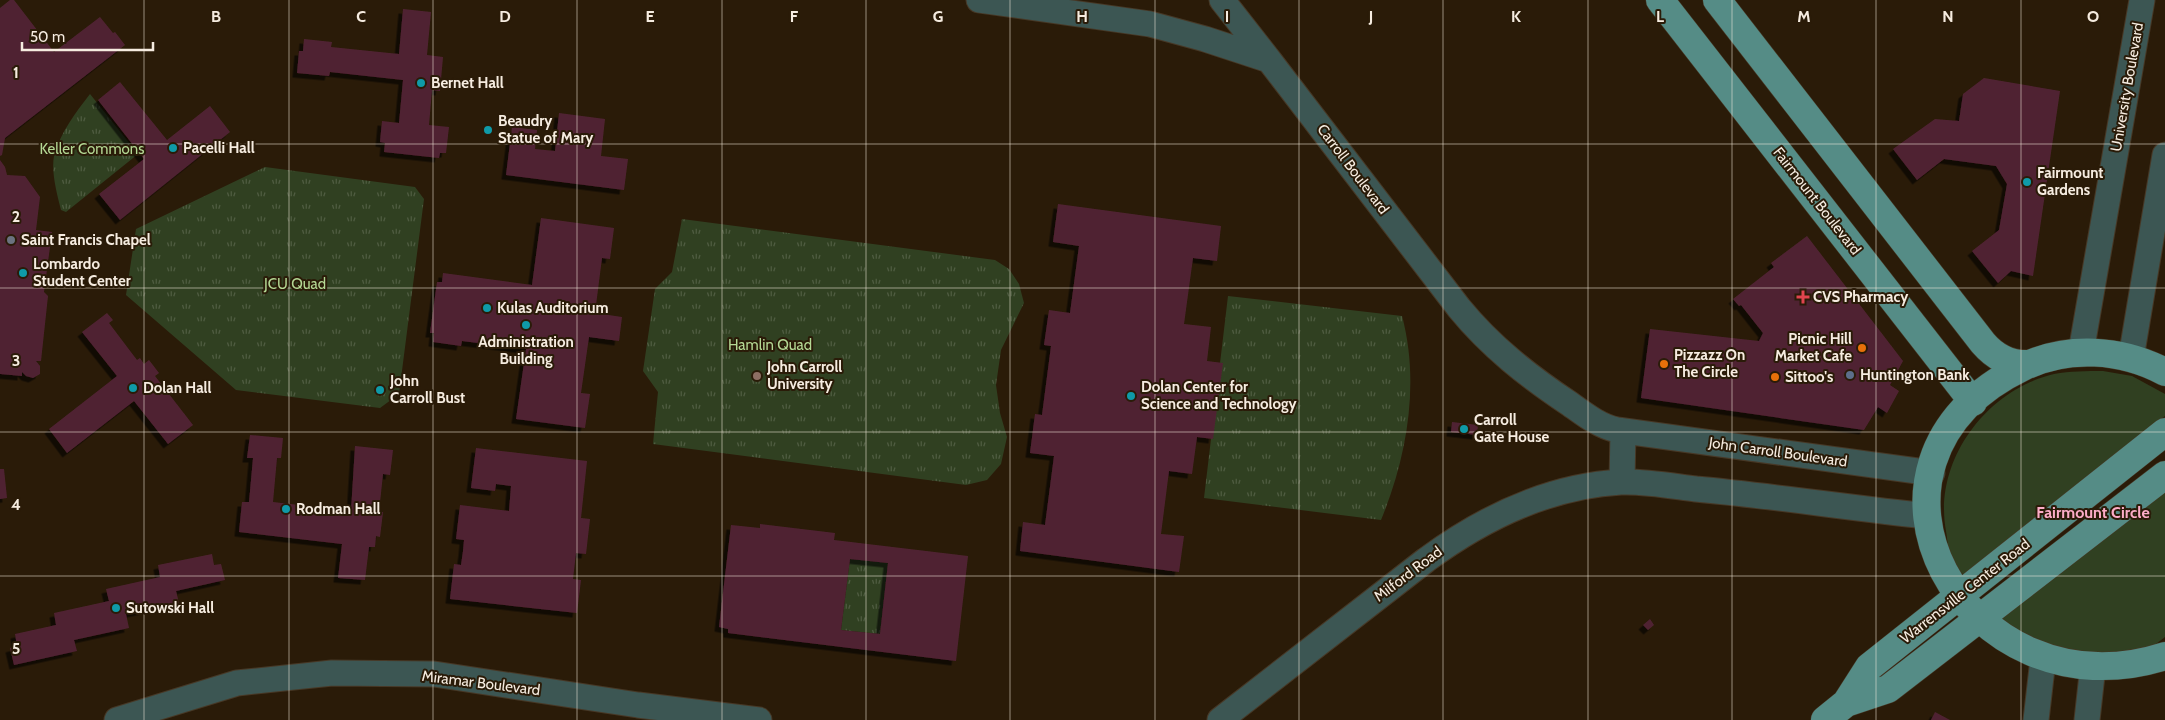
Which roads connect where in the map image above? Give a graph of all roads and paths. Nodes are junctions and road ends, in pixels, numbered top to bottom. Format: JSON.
{"nodes":[{"id":1,"x":979,"y":0,"type":"edge"},
{"id":2,"x":1222,"y":0,"type":"edge"},
{"id":3,"x":1660,"y":0,"type":"edge"},
{"id":4,"x":1717,"y":0,"type":"edge"},
{"id":5,"x":2142,"y":0,"type":"edge"},
{"id":6,"x":1268,"y":60,"type":"junction"},
{"id":7,"x":2165,"y":155,"type":"edge"},
{"id":8,"x":2081,"y":352,"type":"junction"},
{"id":9,"x":2131,"y":358,"type":"junction"},
{"id":10,"x":2029,"y":364,"type":"junction"},
{"id":11,"x":2165,"y":372,"type":"edge"},
{"id":12,"x":1973,"y":402,"type":"junction"},
{"id":13,"x":1623,"y":431,"type":"junction"},
{"id":14,"x":2165,"y":432,"type":"edge"},
{"id":15,"x":1932,"y":473,"type":"junction"},
{"id":16,"x":2165,"y":475,"type":"edge"},
{"id":17,"x":1622,"y":482,"type":"junction"},
{"id":18,"x":1927,"y":516,"type":"junction"},
{"id":19,"x":1953,"y":602,"type":"junction"},
{"id":20,"x":1972,"y":625,"type":"junction"},
{"id":21,"x":2162,"y":660,"type":"edge"},
{"id":22,"x":2042,"y":668,"type":"junction"},
{"id":23,"x":2092,"y":675,"type":"junction"},
{"id":24,"x":1846,"y":703,"type":"junction"},
{"id":25,"x":117,"y":720,"type":"edge"},
{"id":26,"x":759,"y":720,"type":"edge"},
{"id":27,"x":1220,"y":720,"type":"edge"},
{"id":28,"x":1825,"y":720,"type":"edge"},
{"id":29,"x":2036,"y":720,"type":"edge"},
{"id":30,"x":2087,"y":720,"type":"edge"}],
"edges":[{"from":1,"to":6,"type":"street"},
{"from":2,"to":6,"type":"street","name":"Carroll Boulevard"},
{"from":3,"to":12,"type":"main road","name":"Fairmount Boulevard"},
{"from":4,"to":10,"type":"main road"},
{"from":5,"to":8,"type":"street","name":"University Boulevard"},
{"from":6,"to":13,"type":"street","name":"Carroll Boulevard"},
{"from":7,"to":9,"type":"street"},
{"from":8,"to":9,"type":"main road"},
{"from":8,"to":10,"type":"main road"},
{"from":9,"to":11,"type":"main road"},
{"from":10,"to":12,"type":"main road"},
{"from":12,"to":15,"type":"main road"},
{"from":13,"to":15,"type":"street","name":"John Carroll Boulevard"},
{"from":13,"to":17,"type":"street"},
{"from":14,"to":19,"type":"main road","name":"Warrensville Center Road"},
{"from":15,"to":18,"type":"main road"},
{"from":16,"to":20,"type":"main road","name":"Warrensville Center Road"},
{"from":17,"to":18,"type":"street"},
{"from":17,"to":27,"type":"street","name":"Milford Road"},
{"from":18,"to":19,"type":"main road"},
{"from":19,"to":20,"type":"main road"},
{"from":19,"to":24,"type":"main road","name":"Warrensville Center Road"},
{"from":20,"to":22,"type":"main road"},
{"from":20,"to":24,"type":"main road","name":"Warrensville Center Road"},
{"from":21,"to":23,"type":"main road"},
{"from":22,"to":23,"type":"main road"},
{"from":22,"to":29,"type":"street"},
{"from":23,"to":30,"type":"street"},
{"from":24,"to":28,"type":"main road","name":"Warrensville Center Road"},
{"from":25,"to":26,"type":"street","name":"Miramar Boulevard"}]}
